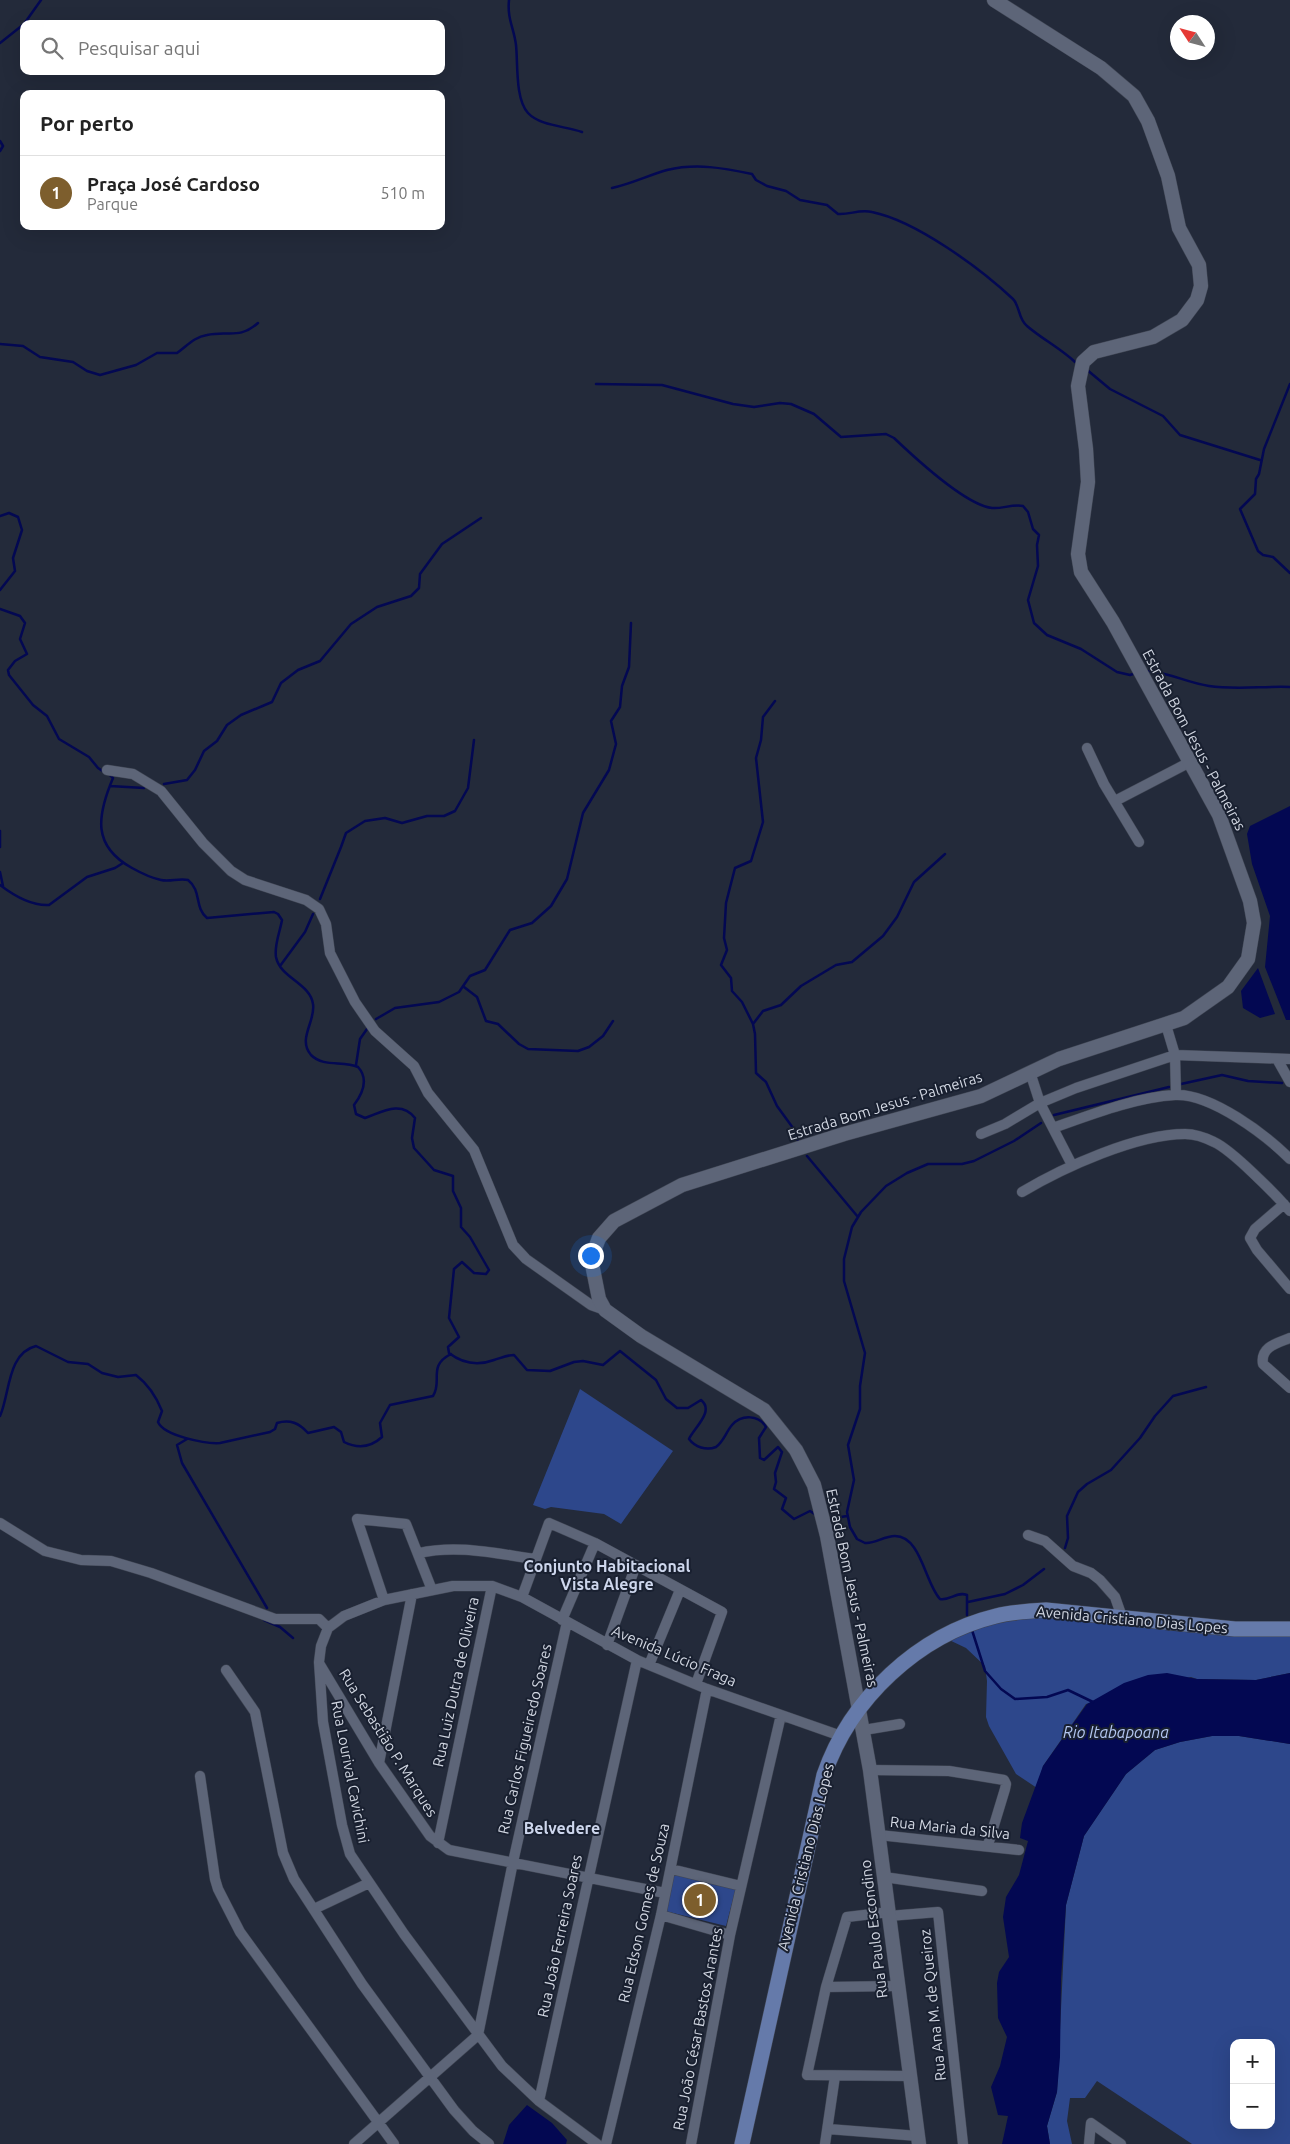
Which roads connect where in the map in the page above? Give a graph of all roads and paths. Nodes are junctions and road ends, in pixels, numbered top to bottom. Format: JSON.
{"nodes":[{"id":1,"x":994,"y":0,"type":"edge"},
{"id":2,"x":1087,"y":748,"type":"dead end"},
{"id":3,"x":1190,"y":762,"type":"junction"},
{"id":4,"x":108,"y":770,"type":"dead end"},
{"id":5,"x":1115,"y":800,"type":"junction"},
{"id":6,"x":1139,"y":842,"type":"dead end"},
{"id":7,"x":1166,"y":1025,"type":"junction"},
{"id":8,"x":1175,"y":1055,"type":"junction"},
{"id":9,"x":1277,"y":1059,"type":"junction"},
{"id":10,"x":1290,"y":1059,"type":"edge"},
{"id":11,"x":1030,"y":1072,"type":"junction"},
{"id":12,"x":1290,"y":1082,"type":"edge"},
{"id":13,"x":1176,"y":1095,"type":"junction"},
{"id":14,"x":1040,"y":1103,"type":"junction"},
{"id":15,"x":1053,"y":1128,"type":"junction"},
{"id":16,"x":981,"y":1134,"type":"dead end"},
{"id":17,"x":1290,"y":1159,"type":"edge"},
{"id":18,"x":1072,"y":1165,"type":"junction"},
{"id":19,"x":1022,"y":1192,"type":"dead end"},
{"id":20,"x":1287,"y":1208,"type":"edge"},
{"id":21,"x":1290,"y":1289,"type":"edge"},
{"id":22,"x":605,"y":1310,"type":"junction"},
{"id":23,"x":1290,"y":1338,"type":"edge"},
{"id":24,"x":1290,"y":1388,"type":"edge"},
{"id":25,"x":0,"y":1523,"type":"edge"},
{"id":26,"x":1028,"y":1535,"type":"dead end"},
{"id":27,"x":595,"y":1543,"type":"junction"},
{"id":28,"x":419,"y":1553,"type":"junction"},
{"id":29,"x":536,"y":1560,"type":"junction"},
{"id":30,"x":636,"y":1566,"type":"junction"},
{"id":31,"x":492,"y":1586,"type":"junction"},
{"id":32,"x":432,"y":1590,"type":"junction"},
{"id":33,"x":680,"y":1590,"type":"junction"},
{"id":34,"x":412,"y":1594,"type":"junction"},
{"id":35,"x":522,"y":1597,"type":"junction"},
{"id":36,"x":384,"y":1600,"type":"junction"},
{"id":37,"x":1122,"y":1617,"type":"junction"},
{"id":38,"x":565,"y":1621,"type":"junction"},
{"id":39,"x":328,"y":1628,"type":"junction"},
{"id":40,"x":1290,"y":1629,"type":"edge"},
{"id":41,"x":607,"y":1645,"type":"junction"},
{"id":42,"x":637,"y":1660,"type":"junction"},
{"id":43,"x":319,"y":1662,"type":"junction"},
{"id":44,"x":649,"y":1665,"type":"junction"},
{"id":45,"x":226,"y":1670,"type":"dead end"},
{"id":46,"x":696,"y":1684,"type":"junction"},
{"id":47,"x":707,"y":1688,"type":"junction"},
{"id":48,"x":860,"y":1710,"type":"junction"},
{"id":49,"x":781,"y":1715,"type":"junction"},
{"id":50,"x":900,"y":1724,"type":"dead end"},
{"id":51,"x":864,"y":1730,"type":"junction"},
{"id":52,"x":841,"y":1736,"type":"junction"},
{"id":53,"x":379,"y":1762,"type":"junction"},
{"id":54,"x":870,"y":1770,"type":"junction"},
{"id":55,"x":200,"y":1776,"type":"dead end"},
{"id":56,"x":879,"y":1835,"type":"junction"},
{"id":57,"x":438,"y":1843,"type":"junction"},
{"id":58,"x":988,"y":1845,"type":"junction"},
{"id":59,"x":1019,"y":1850,"type":"dead end"},
{"id":60,"x":513,"y":1862,"type":"junction"},
{"id":61,"x":671,"y":1869,"type":"junction"},
{"id":62,"x":884,"y":1877,"type":"junction"},
{"id":63,"x":588,"y":1878,"type":"junction"},
{"id":64,"x":369,"y":1883,"type":"junction"},
{"id":65,"x":741,"y":1886,"type":"junction"},
{"id":66,"x":982,"y":1891,"type":"dead end"},
{"id":67,"x":666,"y":1892,"type":"junction"},
{"id":68,"x":314,"y":1910,"type":"junction"},
{"id":69,"x":889,"y":1914,"type":"junction"},
{"id":70,"x":661,"y":1915,"type":"junction"},
{"id":71,"x":730,"y":1935,"type":"junction"},
{"id":72,"x":897,"y":1986,"type":"junction"},
{"id":73,"x":826,"y":1987,"type":"junction"},
{"id":74,"x":478,"y":2035,"type":"junction"},
{"id":75,"x":835,"y":2076,"type":"junction"},
{"id":76,"x":909,"y":2076,"type":"junction"},
{"id":77,"x":430,"y":2077,"type":"junction"},
{"id":78,"x":539,"y":2101,"type":"junction"},
{"id":79,"x":378,"y":2122,"type":"junction"},
{"id":80,"x":828,"y":2129,"type":"junction"},
{"id":81,"x":584,"y":2140,"type":"edge"},
{"id":82,"x":918,"y":2140,"type":"edge"},
{"id":83,"x":354,"y":2144,"type":"edge"},
{"id":84,"x":394,"y":2144,"type":"edge"},
{"id":85,"x":489,"y":2144,"type":"edge"},
{"id":86,"x":597,"y":2144,"type":"edge"},
{"id":87,"x":606,"y":2144,"type":"edge"},
{"id":88,"x":691,"y":2144,"type":"edge"},
{"id":89,"x":742,"y":2144,"type":"edge"},
{"id":90,"x":825,"y":2144,"type":"edge"},
{"id":91,"x":963,"y":2144,"type":"edge"},
{"id":92,"x":1089,"y":2144,"type":"edge"},
{"id":93,"x":1121,"y":2144,"type":"edge"}],
"edges":[{"from":1,"to":3,"type":"main road","name":"Estrada Bom Jesus - Palmeiras"},
{"from":2,"to":5,"type":"street"},
{"from":3,"to":5,"type":"street"},
{"from":3,"to":7,"type":"main road","name":"Estrada Bom Jesus - Palmeiras"},
{"from":4,"to":22,"type":"street"},
{"from":5,"to":6,"type":"street"},
{"from":7,"to":8,"type":"street"},
{"from":7,"to":11,"type":"main road","name":"Estrada Bom Jesus - Palmeiras"},
{"from":8,"to":9,"type":"street"},
{"from":8,"to":13,"type":"street"},
{"from":8,"to":14,"type":"street"},
{"from":9,"to":10,"type":"street"},
{"from":9,"to":12,"type":"street"},
{"from":11,"to":14,"type":"street"},
{"from":11,"to":22,"type":"main road","name":"Estrada Bom Jesus - Palmeiras"},
{"from":13,"to":15,"type":"street"},
{"from":13,"to":17,"type":"street"},
{"from":14,"to":15,"type":"street"},
{"from":14,"to":16,"type":"street"},
{"from":15,"to":18,"type":"street"},
{"from":18,"to":19,"type":"street"},
{"from":18,"to":20,"type":"street"},
{"from":20,"to":21,"type":"street"},
{"from":22,"to":48,"type":"main road","name":"Estrada Bom Jesus - Palmeiras"},
{"from":23,"to":24,"type":"street"},
{"from":25,"to":39,"type":"street"},
{"from":26,"to":37,"type":"street"},
{"from":27,"to":29,"type":"street"},
{"from":27,"to":30,"type":"street"},
{"from":27,"to":38,"type":"street","name":"Rua Carlos Figueiredo Soares"},
{"from":28,"to":29,"type":"street"},
{"from":28,"to":32,"type":"street"},
{"from":28,"to":36,"type":"street"},
{"from":29,"to":35,"type":"street"},
{"from":30,"to":33,"type":"street"},
{"from":30,"to":41,"type":"street"},
{"from":31,"to":32,"type":"street","name":"Avenida Lúcio Fraga"},
{"from":31,"to":35,"type":"street","name":"Avenida Lúcio Fraga"},
{"from":31,"to":57,"type":"street","name":"Rua Luiz Dutra de Oliveira"},
{"from":32,"to":34,"type":"street","name":"Avenida Lúcio Fraga"},
{"from":33,"to":44,"type":"street"},
{"from":33,"to":46,"type":"street"},
{"from":34,"to":36,"type":"street","name":"Avenida Lúcio Fraga"},
{"from":34,"to":53,"type":"street"},
{"from":35,"to":38,"type":"street","name":"Avenida Lúcio Fraga"},
{"from":36,"to":39,"type":"street"},
{"from":37,"to":40,"type":"main road","name":"Avenida Cristiano Dias Lopes"},
{"from":37,"to":48,"type":"main road","name":"Avenida Cristiano Dias Lopes"},
{"from":38,"to":41,"type":"street","name":"Avenida Lúcio Fraga"},
{"from":38,"to":60,"type":"street","name":"Rua Carlos Figueiredo Soares"},
{"from":39,"to":43,"type":"street","name":"Rua Lourival Cavichini"},
{"from":41,"to":42,"type":"street","name":"Avenida Lúcio Fraga"},
{"from":42,"to":44,"type":"street","name":"Avenida Lúcio Fraga"},
{"from":42,"to":63,"type":"street","name":"Rua João Ferreira Soares"},
{"from":43,"to":53,"type":"street","name":"Rua Sebastião P. Marques"},
{"from":43,"to":64,"type":"street","name":"Rua Lourival Cavichini"},
{"from":44,"to":46,"type":"street","name":"Avenida Lúcio Fraga"},
{"from":45,"to":68,"type":"street"},
{"from":46,"to":47,"type":"street","name":"Avenida Lúcio Fraga"},
{"from":47,"to":49,"type":"street","name":"Avenida Lúcio Fraga"},
{"from":47,"to":61,"type":"street","name":"Rua Edson Gomes de Souza"},
{"from":48,"to":51,"type":"main road","name":"Rua Paulo Escondino"},
{"from":48,"to":52,"type":"main road","name":"Avenida Cristiano Dias Lopes"},
{"from":49,"to":52,"type":"street","name":"Avenida Lúcio Fraga"},
{"from":49,"to":65,"type":"street","name":"Rua João César Bastos Arantes"},
{"from":50,"to":51,"type":"street"},
{"from":51,"to":54,"type":"main road","name":"Rua Paulo Escondino"},
{"from":52,"to":89,"type":"main road","name":"Avenida Cristiano Dias Lopes"},
{"from":53,"to":57,"type":"street","name":"Rua Sebastião P. Marques"},
{"from":54,"to":56,"type":"main road","name":"Rua Paulo Escondino"},
{"from":54,"to":58,"type":"street"},
{"from":55,"to":79,"type":"street"},
{"from":56,"to":58,"type":"street","name":"Rua Maria da Silva"},
{"from":56,"to":62,"type":"main road","name":"Rua Paulo Escondino"},
{"from":57,"to":60,"type":"street","name":"Rua Sebastião P. Marques"},
{"from":58,"to":59,"type":"street","name":"Rua Maria da Silva"},
{"from":60,"to":63,"type":"street","name":"Rua Sebastião P. Marques"},
{"from":60,"to":74,"type":"street","name":"Rua Carlos Figueiredo Soares"},
{"from":61,"to":65,"type":"street"},
{"from":61,"to":67,"type":"street","name":"Rua Edson Gomes de Souza"},
{"from":62,"to":66,"type":"street"},
{"from":62,"to":69,"type":"main road","name":"Rua Paulo Escondino"},
{"from":63,"to":67,"type":"street","name":"Rua Sebastião P. Marques"},
{"from":63,"to":78,"type":"street","name":"Rua João Ferreira Soares"},
{"from":64,"to":68,"type":"street"},
{"from":64,"to":74,"type":"street","name":"Rua Lourival Cavichini"},
{"from":65,"to":71,"type":"street","name":"Rua João César Bastos Arantes"},
{"from":67,"to":70,"type":"street","name":"Rua Edson Gomes de Souza"},
{"from":68,"to":77,"type":"street"},
{"from":69,"to":72,"type":"main road","name":"Rua Paulo Escondino"},
{"from":69,"to":73,"type":"street"},
{"from":69,"to":91,"type":"street","name":"Rua Ana M. de Queiroz"},
{"from":70,"to":71,"type":"street"},
{"from":70,"to":87,"type":"street","name":"Rua Edson Gomes de Souza"},
{"from":71,"to":88,"type":"street","name":"Rua João César Bastos Arantes"},
{"from":72,"to":73,"type":"street"},
{"from":72,"to":76,"type":"main road","name":"Rua Paulo Escondino"},
{"from":73,"to":75,"type":"street"},
{"from":74,"to":77,"type":"street"},
{"from":74,"to":78,"type":"street","name":"Rua Lourival Cavichini"},
{"from":75,"to":76,"type":"street"},
{"from":75,"to":80,"type":"street"},
{"from":76,"to":82,"type":"main road","name":"Rua Paulo Escondino"},
{"from":77,"to":79,"type":"street"},
{"from":77,"to":85,"type":"street"},
{"from":78,"to":81,"type":"street","name":"Rua Lourival Cavichini"},
{"from":79,"to":83,"type":"street"},
{"from":79,"to":84,"type":"street"},
{"from":80,"to":82,"type":"street"},
{"from":80,"to":90,"type":"street"},
{"from":81,"to":86,"type":"street","name":"Rua Lourival Cavichini"},
{"from":92,"to":93,"type":"street"}]}
